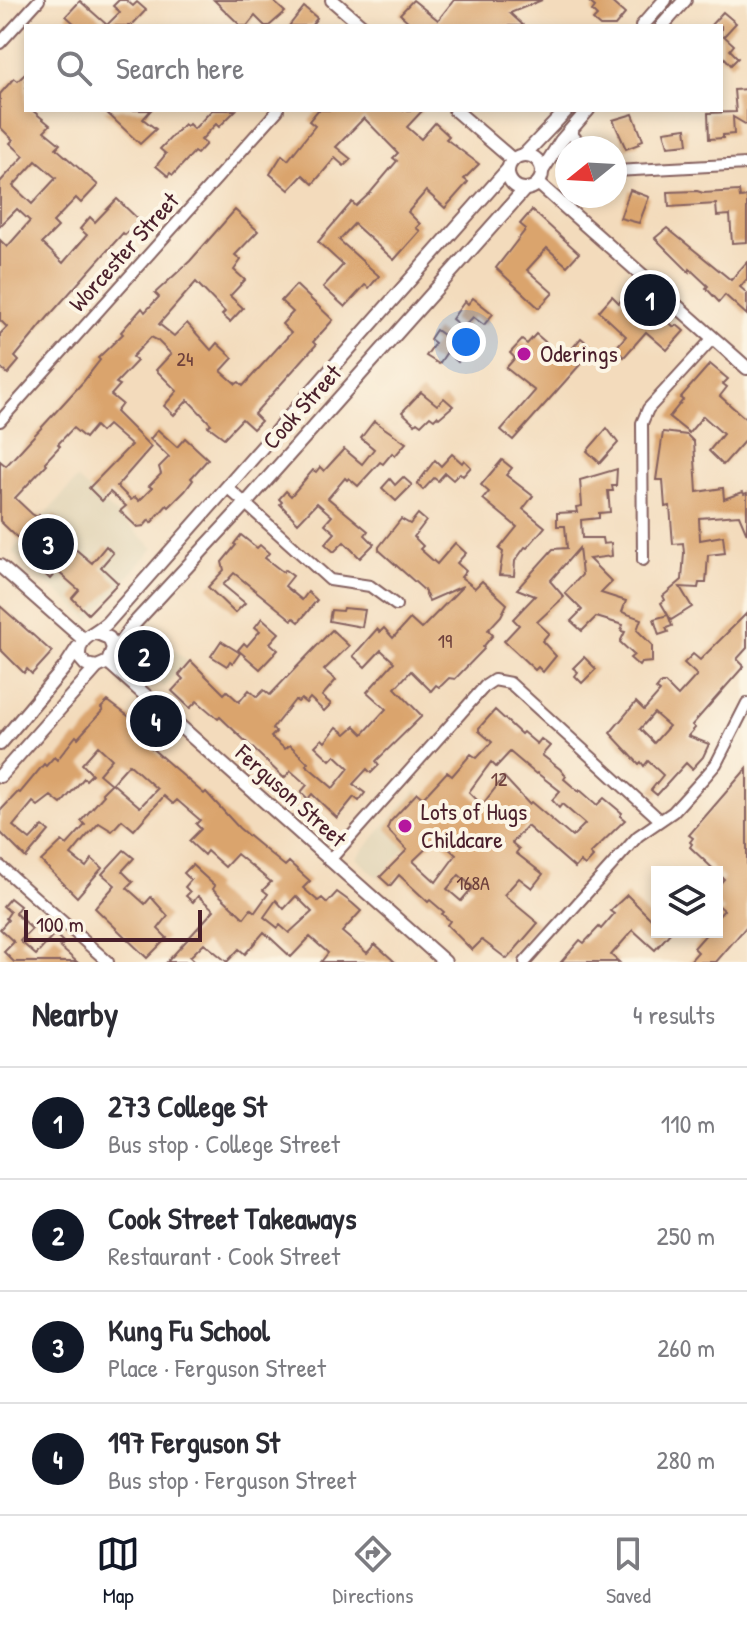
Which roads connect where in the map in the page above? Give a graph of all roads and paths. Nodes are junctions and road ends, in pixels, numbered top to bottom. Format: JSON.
{"nodes":[{"id":1,"x":39,"y":0,"type":"edge"},
{"id":2,"x":665,"y":0,"type":"edge"},
{"id":3,"x":685,"y":0,"type":"edge"},
{"id":4,"x":334,"y":1,"type":"edge"},
{"id":5,"x":357,"y":24,"type":"edge"},
{"id":6,"x":644,"y":24,"type":"edge"},
{"id":7,"x":664,"y":24,"type":"edge"},
{"id":8,"x":0,"y":43,"type":"edge"},
{"id":9,"x":276,"y":112,"type":"edge"},
{"id":10,"x":457,"y":112,"type":"edge"},
{"id":11,"x":576,"y":112,"type":"edge"},
{"id":12,"x":569,"y":131,"type":"junction"},
{"id":13,"x":573,"y":136,"type":"edge"},
{"id":14,"x":515,"y":161,"type":"junction"},
{"id":15,"x":747,"y":164,"type":"edge"},
{"id":16,"x":627,"y":170,"type":"edge"},
{"id":17,"x":540,"y":177,"type":"junction"},
{"id":18,"x":525,"y":189,"type":"junction"},
{"id":19,"x":713,"y":338,"type":"junction"},
{"id":20,"x":747,"y":368,"type":"edge"},
{"id":21,"x":0,"y":421,"type":"edge"},
{"id":22,"x":227,"y":487,"type":"junction"},
{"id":23,"x":246,"y":503,"type":"junction"},
{"id":24,"x":643,"y":560,"type":"dead end"},
{"id":25,"x":0,"y":566,"type":"edge"},
{"id":26,"x":396,"y":605,"type":"dead end"},
{"id":27,"x":97,"y":633,"type":"junction"},
{"id":28,"x":81,"y":642,"type":"junction"},
{"id":29,"x":106,"y":661,"type":"junction"},
{"id":30,"x":747,"y":703,"type":"edge"},
{"id":31,"x":0,"y":744,"type":"edge"},
{"id":32,"x":0,"y":776,"type":"edge"},
{"id":33,"x":660,"y":820,"type":"junction"},
{"id":34,"x":330,"y":860,"type":"junction"},
{"id":35,"x":0,"y":866,"type":"edge"},
{"id":36,"x":108,"y":962,"type":"edge"},
{"id":37,"x":445,"y":962,"type":"edge"},
{"id":38,"x":525,"y":962,"type":"edge"}],
"edges":[{"from":1,"to":8,"type":"street"},
{"from":2,"to":6,"type":"street"},
{"from":3,"to":7,"type":"street"},
{"from":4,"to":5,"type":"street"},
{"from":9,"to":21,"type":"street","name":"Worcester Street"},
{"from":10,"to":14,"type":"street"},
{"from":11,"to":12,"type":"street","name":"Cook Street"},
{"from":11,"to":14,"type":"street","name":"Cook Street"},
{"from":12,"to":13,"type":"street"},
{"from":12,"to":17,"type":"street","name":"Cook Street"},
{"from":14,"to":17,"type":"street"},
{"from":14,"to":18,"type":"street"},
{"from":14,"to":22,"type":"street","name":"Cook Street"},
{"from":15,"to":16,"type":"street"},
{"from":17,"to":18,"type":"street"},
{"from":17,"to":19,"type":"street"},
{"from":18,"to":23,"type":"street","name":"Cook Street"},
{"from":19,"to":20,"type":"street"},
{"from":19,"to":24,"type":"street"},
{"from":22,"to":23,"type":"street"},
{"from":22,"to":27,"type":"street","name":"Cook Street"},
{"from":23,"to":26,"type":"street"},
{"from":23,"to":29,"type":"street","name":"Cook Street"},
{"from":25,"to":28,"type":"street"},
{"from":27,"to":28,"type":"street"},
{"from":27,"to":29,"type":"street"},
{"from":28,"to":29,"type":"street"},
{"from":28,"to":31,"type":"street"},
{"from":29,"to":32,"type":"street","name":"Cook Street"},
{"from":29,"to":34,"type":"street","name":"Ferguson Street"},
{"from":30,"to":33,"type":"street"},
{"from":33,"to":34,"type":"street"},
{"from":33,"to":38,"type":"street"},
{"from":34,"to":37,"type":"street","name":"Ferguson Street"},
{"from":35,"to":36,"type":"street"}]}
